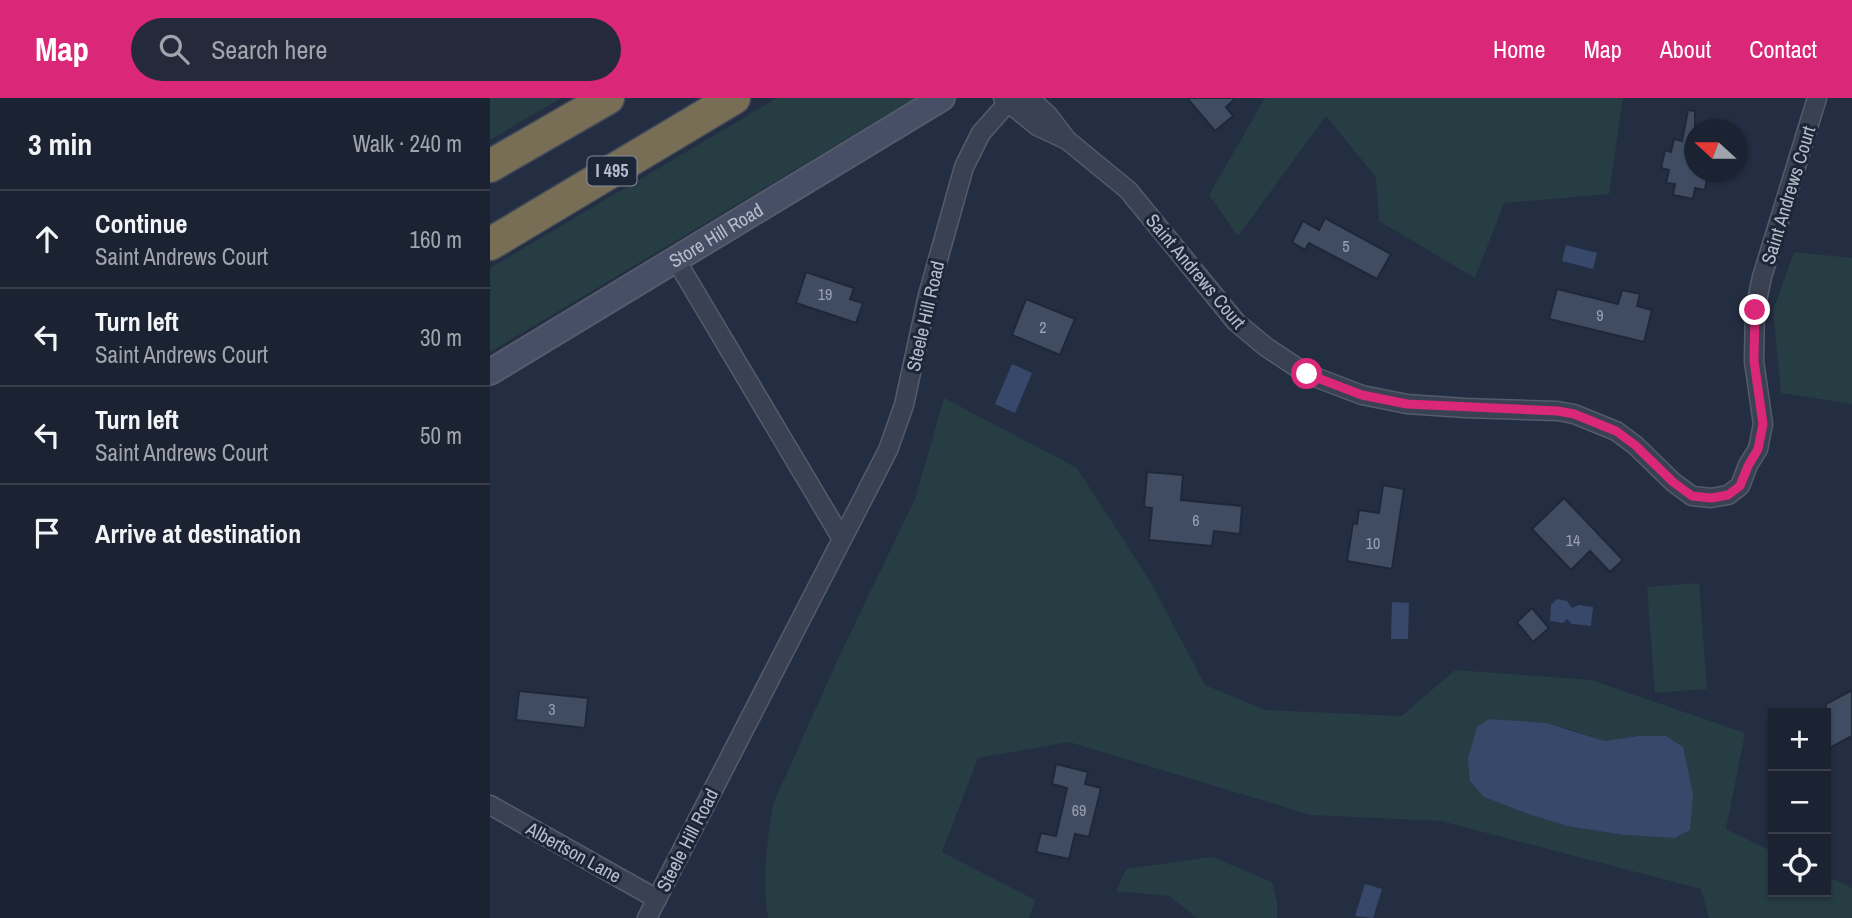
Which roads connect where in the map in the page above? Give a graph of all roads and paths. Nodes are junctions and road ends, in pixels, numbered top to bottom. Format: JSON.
{"nodes":[{"id":1,"x":607,"y":98,"type":"edge"},
{"id":2,"x":734,"y":98,"type":"edge"},
{"id":3,"x":942,"y":98,"type":"edge"},
{"id":4,"x":1029,"y":98,"type":"edge"},
{"id":5,"x":1817,"y":98,"type":"edge"},
{"id":6,"x":1008,"y":99,"type":"edge"},
{"id":7,"x":1067,"y":140,"type":"junction"},
{"id":8,"x":490,"y":166,"type":"edge"},
{"id":9,"x":490,"y":244,"type":"edge"},
{"id":10,"x":676,"y":260,"type":"junction"},
{"id":11,"x":490,"y":372,"type":"edge"},
{"id":12,"x":842,"y":539,"type":"junction"},
{"id":13,"x":490,"y":805,"type":"edge"},
{"id":14,"x":657,"y":899,"type":"junction"},
{"id":15,"x":647,"y":918,"type":"edge"}],
"edges":[{"from":1,"to":8,"type":"highway"},
{"from":2,"to":9,"type":"highway","number":"I 495"},
{"from":3,"to":10,"type":"main road","name":"Store Hill Road"},
{"from":4,"to":7,"type":"street","name":"Saint Andrews Court"},
{"from":5,"to":7,"type":"street","name":"Saint Andrews Court"},
{"from":6,"to":7,"type":"street","name":"Saint Andrews Court"},
{"from":6,"to":12,"type":"street","name":"Steele Hill Road"},
{"from":10,"to":11,"type":"main road","name":"Store Hill Road"},
{"from":10,"to":12,"type":"street"},
{"from":12,"to":14,"type":"street","name":"Steele Hill Road"},
{"from":13,"to":14,"type":"street","name":"Albertson Lane"},
{"from":14,"to":15,"type":"street","name":"Steele Hill Road"}]}
